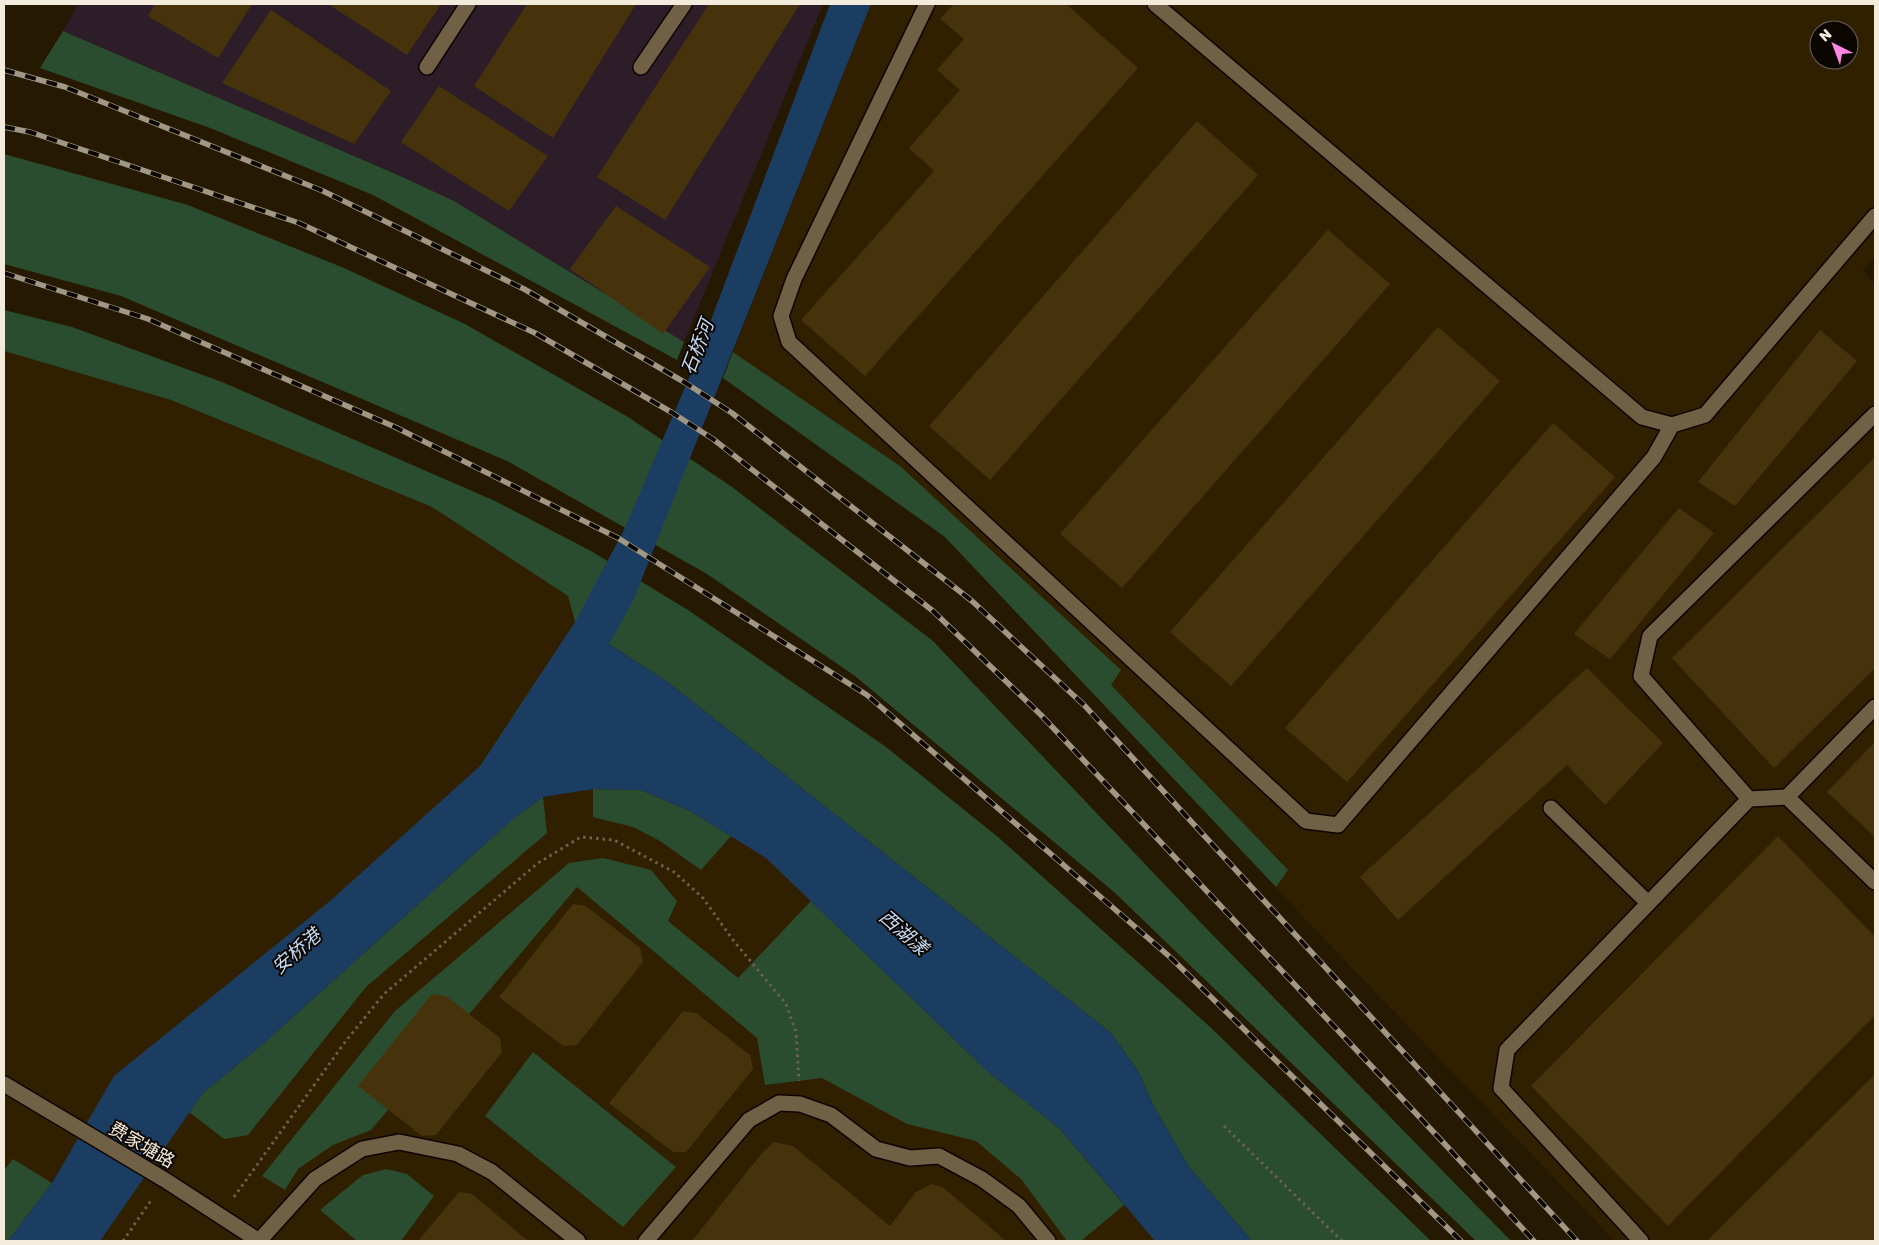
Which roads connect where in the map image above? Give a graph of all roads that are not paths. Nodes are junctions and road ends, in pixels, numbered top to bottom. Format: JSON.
{"nodes":[{"id":1,"x":468,"y":4,"type":"edge"},
{"id":2,"x":684,"y":4,"type":"edge"},
{"id":3,"x":927,"y":4,"type":"edge"},
{"id":4,"x":1155,"y":4,"type":"edge"},
{"id":5,"x":427,"y":67,"type":"dead end"},
{"id":6,"x":642,"y":67,"type":"dead end"},
{"id":7,"x":1875,"y":216,"type":"edge"},
{"id":8,"x":1875,"y":414,"type":"edge"},
{"id":9,"x":1672,"y":425,"type":"junction"},
{"id":10,"x":1875,"y":707,"type":"edge"},
{"id":11,"x":1787,"y":797,"type":"junction"},
{"id":12,"x":1749,"y":799,"type":"junction"},
{"id":13,"x":1551,"y":808,"type":"dead end"},
{"id":14,"x":1875,"y":882,"type":"edge"},
{"id":15,"x":1648,"y":904,"type":"junction"},
{"id":16,"x":4,"y":1084,"type":"edge"},
{"id":17,"x":259,"y":1241,"type":"edge"},
{"id":18,"x":578,"y":1241,"type":"edge"},
{"id":19,"x":646,"y":1241,"type":"edge"},
{"id":20,"x":1048,"y":1241,"type":"edge"},
{"id":21,"x":1641,"y":1241,"type":"edge"}],
"edges":[{"from":1,"to":5,"type":"street"},
{"from":2,"to":6,"type":"street"},
{"from":3,"to":9,"type":"street"},
{"from":4,"to":9,"type":"street"},
{"from":7,"to":9,"type":"street"},
{"from":8,"to":12,"type":"street"},
{"from":10,"to":11,"type":"street"},
{"from":11,"to":12,"type":"street"},
{"from":11,"to":14,"type":"street"},
{"from":12,"to":15,"type":"street"},
{"from":13,"to":15,"type":"street"},
{"from":15,"to":21,"type":"street"},
{"from":16,"to":17,"type":"street","name":"费家塘路"},
{"from":17,"to":18,"type":"street"},
{"from":19,"to":20,"type":"street"}]}
